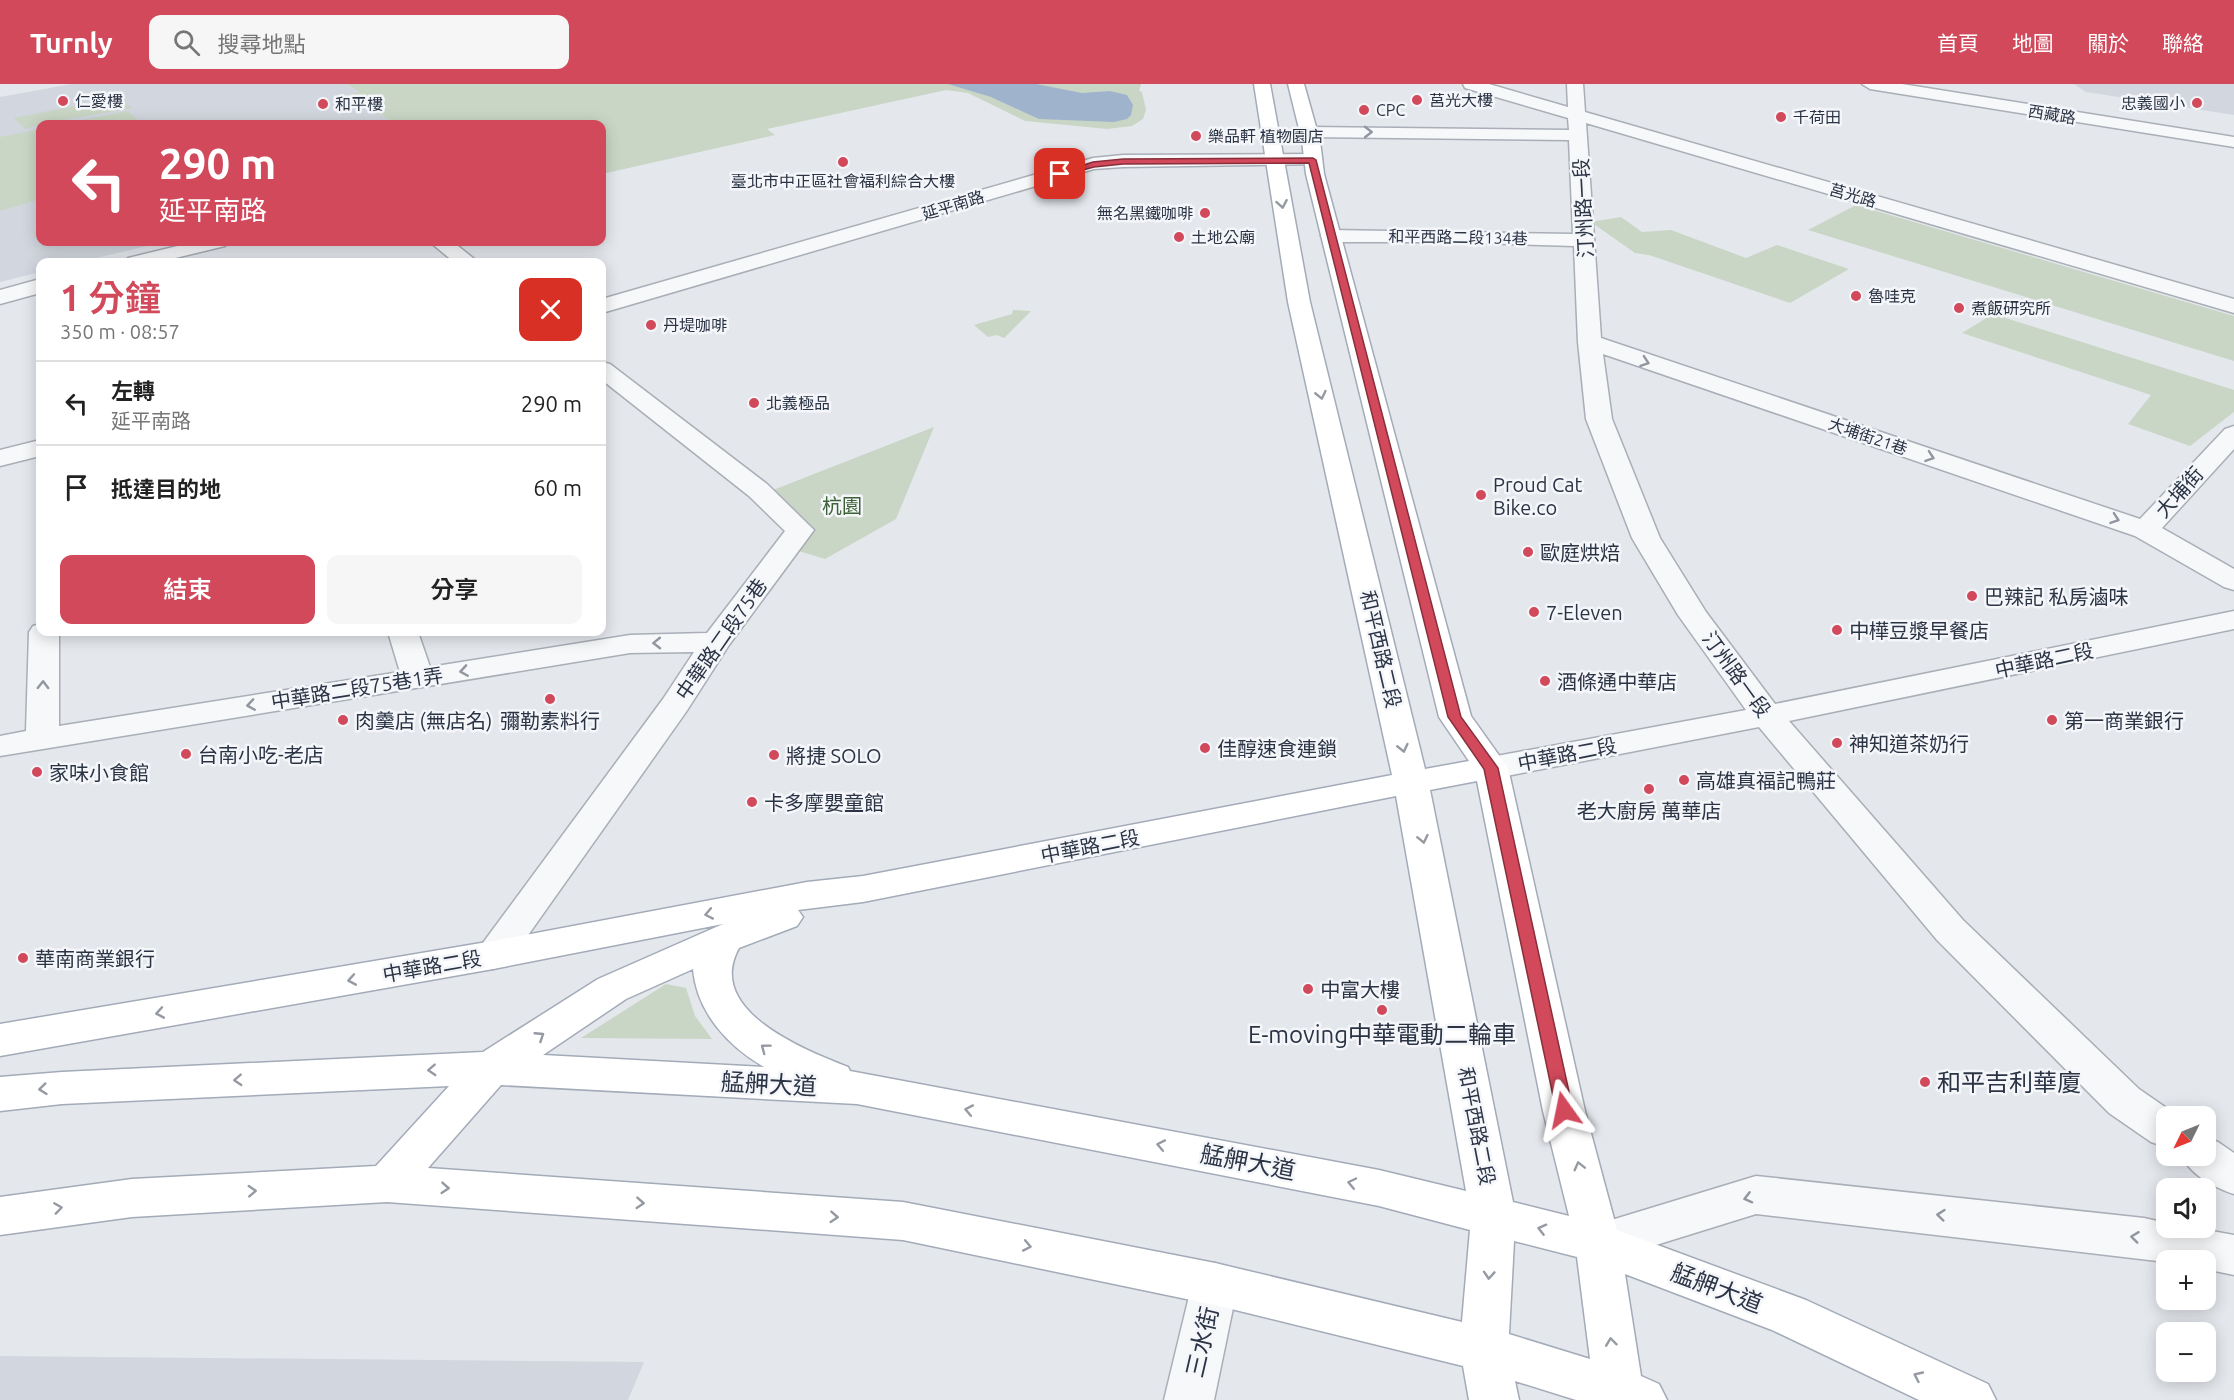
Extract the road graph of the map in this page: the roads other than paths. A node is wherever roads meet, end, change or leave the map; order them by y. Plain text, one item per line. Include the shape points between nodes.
1 (1262, 84) edge
2 (1296, 84) edge
3 (1472, 84) edge
4 (1522, 84) edge
5 (1870, 84) edge
6 (1943, 84) edge
7 (2042, 102) junction
8 (1576, 108) edge
9 (2234, 130) edge
10 (1309, 132) junction
11 (2234, 142) edge
12 (1276, 160) junction
13 (1313, 160) junction
14 (1331, 236) junction
15 (1584, 240) junction
16 (201, 246) edge
17 (445, 246) edge
18 (152, 258) edge
19 (462, 258) edge
20 (36, 287) edge
21 (2234, 292) edge
22 (0, 297) edge
23 (606, 305) edge
24 (2234, 306) edge
25 (1590, 342) junction
26 (606, 372) edge
27 (2234, 434) edge
28 (36, 449) edge
29 (0, 458) edge
30 (2145, 530) junction
31 (2234, 581) edge
32 (2232, 622) edge
33 (44, 636) edge
34 (404, 636) edge
35 (716, 642) junction
36 (418, 678) junction
37 (1767, 716) junction
38 (42, 739) junction
39 (0, 746) edge
40 (1491, 768) junction
41 (1411, 782) junction
42 (863, 890) junction
43 (726, 938) junction
44 (493, 955) junction
45 (0, 1040) edge
46 (491, 1068) junction
47 (857, 1088) junction
48 (0, 1094) edge
49 (2156, 1123) edge
50 (2216, 1164) edge
51 (2234, 1176) edge
52 (387, 1184) junction
53 (0, 1216) edge
54 (1493, 1216) junction
55 (1599, 1243) junction
56 (2234, 1255) edge
57 (1215, 1284) junction
58 (1484, 1349) junction
59 (1626, 1397) edge
60 (1189, 1400) edge
61 (1494, 1400) edge
62 (1971, 1400) edge

1 - 12 main road, 和平西路二段
2 - 10 main road
3 - 8 street, 莒光路
4 - 8 street, 莒光路
5 - 7 street, 西藏路
6 - 7 street, 西藏路
7 - 9 street, 西藏路
7 - 11 street, 西藏路
10 -> 8 street
8 - 15 street, 汀州路一段
8 - 21 street, 莒光路
8 - 24 street, 莒光路
10 - 13 main road
12 - 13 street, 延平南路
12 - 23 street, 延平南路 via 1093,164
12 -> 41 main road, 和平西路二段 via 1299,302
13 - 14 main road
14 - 15 street, 和平西路二段134巷
14 - 40 main road via 1455,717
15 - 25 street, 汀州路一段
16 - 18 street
17 - 19 street
20 - 22 street
25 -> 30 street, 大埔街21巷
25 - 37 street, 汀州路一段 via 1599,419 1646,538 1693,615
26 - 35 street, 中華路二段75巷 via 758,490 800,530
27 - 30 street, 大埔街
28 - 29 street
30 - 31 street, 大埔街
32 - 37 street, 中華路二段
38 -> 33 street
34 - 36 street
35 -> 36 street, 中華路二段75巷1弄 via 630,644
35 - 44 street, 中華路二段75巷 via 650,740
36 -> 38 street, 中華路二段75巷1弄
37 - 40 street, 中華路二段
37 - 49 street, 汀州路一段 via 1950,930 2124,1101
38 - 39 street, 中華路二段75巷1弄
40 - 41 main road, 中華路二段
55 -> 40 main road via 1564,1110
41 - 42 main road, 中華路二段
41 -> 54 main road, 和平西路二段
42 - 43 main road, 中華路二段
42 -> 44 main road, 中華路二段 via 807,895
46 -> 43 main road, 中華路二段 via 612,989
47 -> 43 main road via 775,1055 739,1028 722,1007 714,981 713,964
44 -> 45 main road, 中華路二段
46 - 47 main road, 艋舺大道
46 -> 48 main road
46 - 52 main road, 中華路二段
54 -> 47 main road, 艋舺大道 via 1379,1188
50 - 51 street
53 -> 52 main road via 132,1198
52 -> 57 main road via 903,1221
55 -> 54 main road, 艋舺大道
54 -> 58 main road, 和平西路二段
56 -> 55 street via 2144,1238 1756,1195
59 -> 55 main road
62 -> 55 main road, 艋舺大道 via 1789,1315
57 - 58 main road
57 - 60 street, 三水街
58 - 59 main road
58 - 61 main road, 和平西路二段

